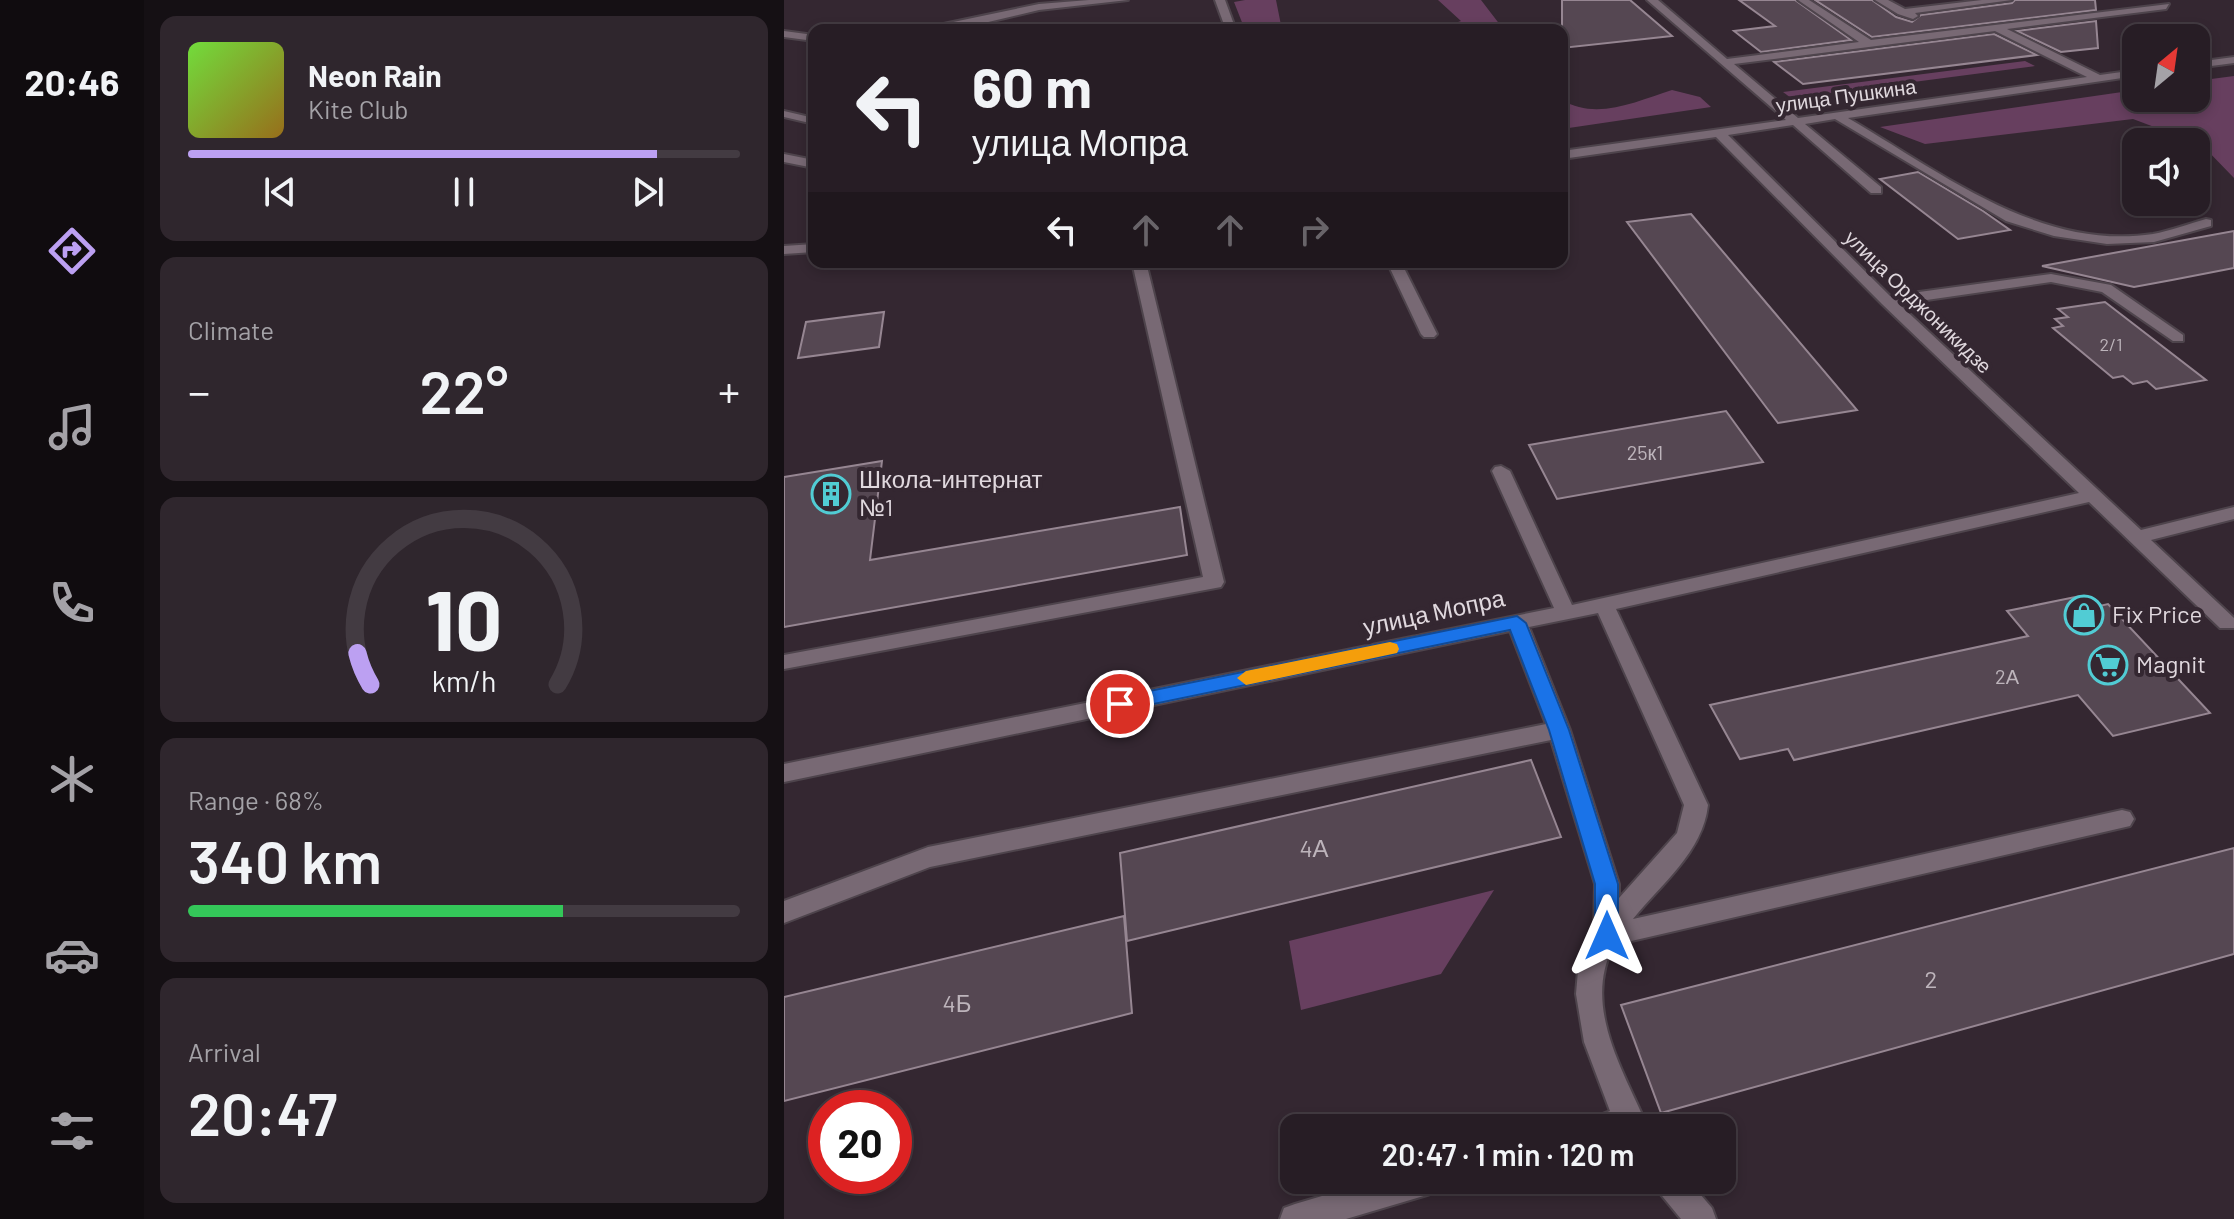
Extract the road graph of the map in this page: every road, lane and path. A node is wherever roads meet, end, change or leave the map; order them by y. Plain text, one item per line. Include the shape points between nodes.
1 (1123, 0) edge
2 (1220, 0) edge
3 (1652, 0) edge
4 (1803, 0) edge
5 (1880, 0) edge
6 (2007, 0) edge
7 (2166, 6) dead end
8 (1901, 12) junction
9 (1927, 20) dead end
10 (967, 24) edge
11 (1229, 24) edge
12 (1941, 24) dead end
13 (1997, 28) junction
14 (1967, 32) junction
15 (784, 34) edge
16 (808, 37) edge
17 (1869, 44) junction
18 (2234, 60) edge
19 (1725, 62) junction
20 (2210, 63) edge
21 (2122, 75) edge
22 (2100, 79) junction
23 (784, 114) edge
24 (1839, 117) junction
25 (808, 120) edge
26 (1795, 123) junction
27 (1720, 134) junction
28 (1568, 154) edge
29 (784, 158) edge
30 (808, 163) edge
31 (1876, 190) dead end
32 (2206, 223) dead end
33 (808, 248) edge
34 (784, 250) edge
35 (1140, 268) edge
36 (1397, 268) edge
37 (1887, 301) junction
38 (1429, 334) dead end
39 (2178, 338) dead end
40 (1501, 471) dead end
41 (2092, 496) junction
42 (2234, 513) edge
43 (2138, 537) junction
44 (1604, 605) junction
45 (1566, 613) junction
46 (1517, 623) junction
47 (2227, 623) dead end
48 (784, 662) edge
49 (1559, 730) junction
50 (784, 773) edge
51 (2122, 819) dead end
52 (784, 912) edge
53 (1607, 936) junction
54 (1619, 1114) edge
55 (1380, 1194) edge
56 (1680, 1194) edge
57 (1295, 1219) edge
58 (1701, 1219) edge

1 - 10 street via 1039,7
2 - 11 street
3 - 19 street
4 - 17 street
5 - 8 street
6 - 8 street
7 - 13 street
8 - 9 street
12 - 14 street
13 - 14 street
13 - 22 street
14 - 17 street
15 - 16 street
17 - 19 street
18 - 20 street
19 - 26 street
21 - 22 street, улица Пушкина
22 - 24 street, улица Пушкина
23 - 25 street
24 - 26 street, улица Пушкина
24 - 32 street via 2011,218 2059,233 2107,240 2154,238
26 - 27 street, улица Пушкина
26 - 31 street
27 - 28 street, улица Пушкина
27 - 37 street, улица Орджоникидзе
29 - 30 street
33 - 34 street
35 - 48 street via 1214,582
36 - 38 street
37 - 39 street via 2051,278 2106,288
37 - 41 street, улица Орджоникидзе
40 - 45 street
41 - 43 street, улица Орджоникидзе
41 - 44 street, улица Мопра
42 - 43 street
43 - 47 street, улица Орджоникидзе
44 - 45 street, улица Мопра
44 - 53 street via 1696,805 1696,820 1684,842
45 - 46 street, улица Мопра
46 - 49 street
46 - 50 street, улица Мопра
49 - 52 street via 928,857
49 - 53 street via 1607,884
51 - 53 street
53 - 54 street via 1592,967 1592,1013
55 - 57 street
56 - 58 street

